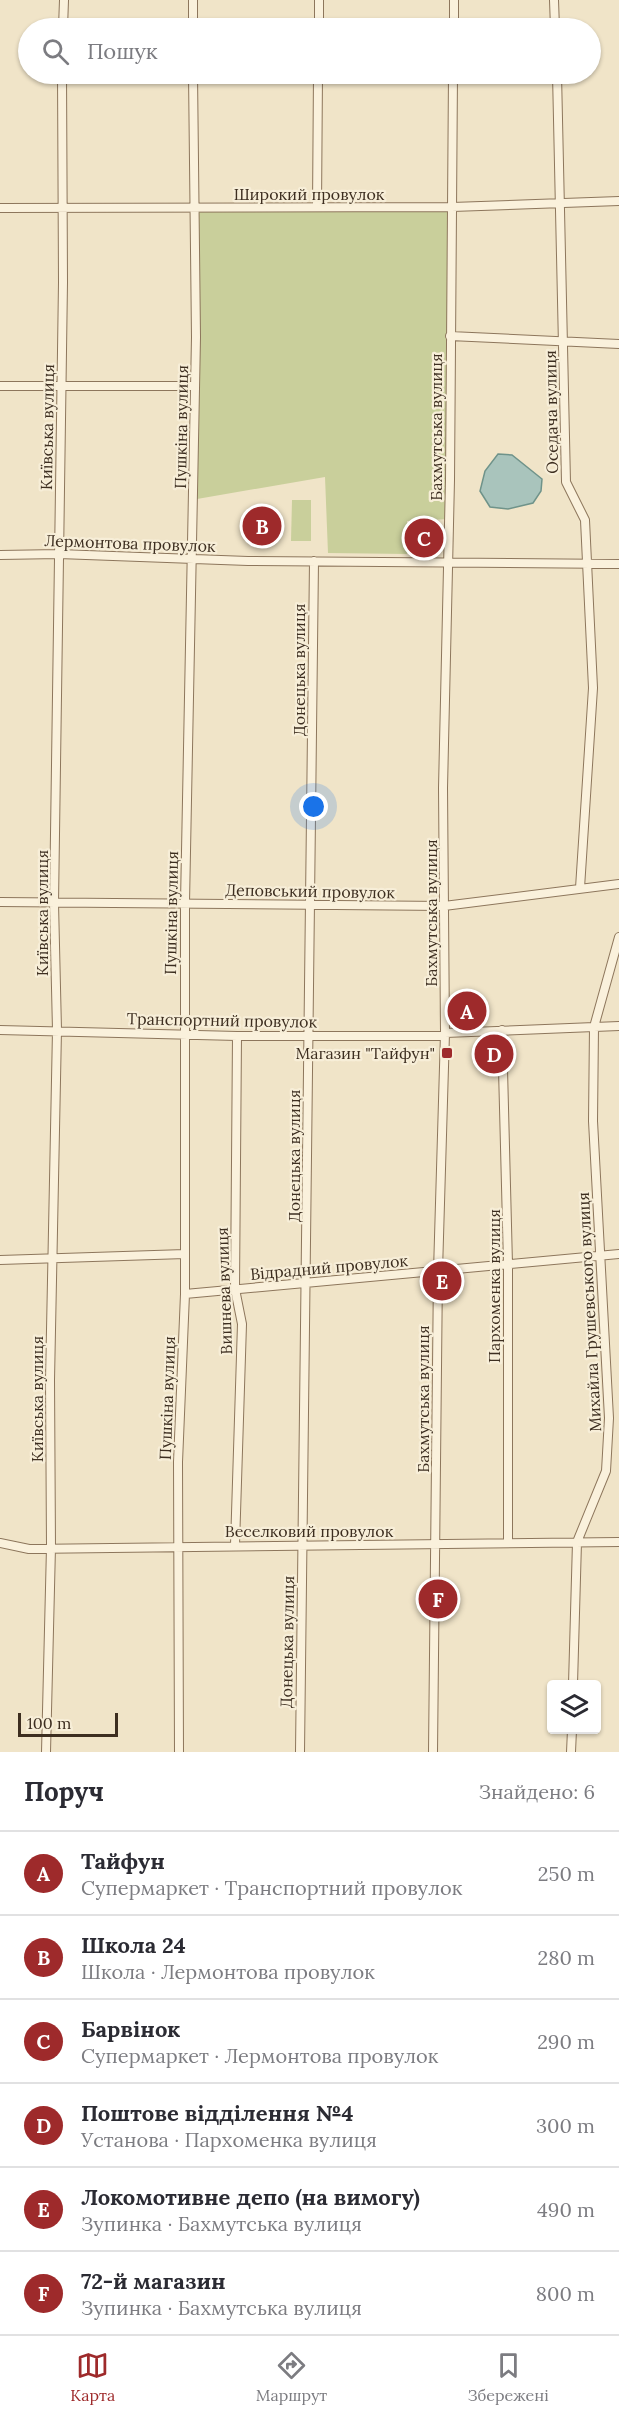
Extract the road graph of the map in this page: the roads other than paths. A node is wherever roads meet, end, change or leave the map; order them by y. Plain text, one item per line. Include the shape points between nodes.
1 (64, 0) edge
2 (193, 0) edge
3 (319, 0) edge
4 (454, 0) edge
5 (554, 0) edge
6 (63, 18) edge
7 (193, 18) edge
8 (319, 18) edge
9 (454, 18) edge
10 (555, 18) edge
11 (62, 84) edge
12 (193, 84) edge
13 (318, 84) edge
14 (453, 84) edge
15 (557, 84) edge
16 (619, 201) edge
17 (561, 203) junction
18 (317, 207) junction
19 (452, 207) junction
20 (0, 208) edge
21 (61, 208) junction
22 (193, 209) junction
23 (450, 336) junction
24 (563, 340) junction
25 (619, 344) edge
26 (0, 386) edge
27 (195, 386) junction
28 (60, 387) junction
29 (59, 554) junction
30 (0, 555) edge
31 (192, 558) junction
32 (314, 561) junction
33 (448, 561) junction
34 (619, 564) edge
35 (586, 565) junction
36 (619, 884) edge
37 (580, 888) junction
38 (0, 902) edge
39 (54, 903) junction
40 (185, 903) junction
41 (311, 904) junction
42 (444, 906) junction
43 (619, 937) edge
44 (619, 1026) edge
45 (594, 1027) junction
46 (0, 1030) edge
47 (57, 1030) junction
48 (502, 1030) junction
49 (445, 1034) junction
50 (184, 1035) junction
51 (309, 1035) junction
52 (237, 1036) junction
53 (185, 1254) junction
54 (619, 1254) edge
55 (599, 1256) junction
56 (52, 1258) junction
57 (0, 1260) edge
58 (508, 1264) junction
59 (438, 1271) junction
60 (307, 1284) junction
61 (235, 1289) junction
62 (185, 1294) junction
63 (577, 1542) junction
64 (619, 1542) edge
65 (0, 1543) edge
66 (508, 1543) junction
67 (179, 1545) junction
68 (235, 1545) junction
69 (302, 1545) junction
70 (435, 1545) junction
71 (51, 1547) junction
72 (573, 1680) edge
73 (572, 1734) edge
74 (46, 1752) edge
75 (179, 1752) edge
76 (300, 1752) edge
77 (433, 1752) edge
78 (571, 1752) edge

1 - 6 street
2 - 7 street
3 - 8 street
4 - 9 street
5 - 10 street
11 - 21 street, Київська вулиця
12 - 22 street, Пушкіна вулиця
13 - 18 street
14 - 19 street, Бахмутська вулиця
15 - 17 street, Оседача вулиця
16 - 17 street, Широкий провулок
17 - 19 street, Широкий провулок
17 - 24 street, Оседача вулиця
18 - 19 street, Широкий провулок
18 - 22 street, Широкий провулок
19 - 23 street, Бахмутська вулиця
20 - 21 street, Широкий провулок
21 - 22 street, Широкий провулок
21 - 28 street, Київська вулиця
22 - 27 street, Пушкіна вулиця
23 - 24 street
23 - 33 street, Бахмутська вулиця
24 - 25 street
24 - 35 street, Оседача вулиця via 566,482 585,520
26 - 28 street
27 - 28 street
27 - 31 street, Пушкіна вулиця
28 - 29 street, Київська вулиця
29 - 30 street, Лермонтова провулок
29 - 31 street, Лермонтова провулок
29 - 39 street, Київська вулиця
31 - 32 street, Лермонтова провулок
31 - 40 street, Пушкіна вулиця
32 - 33 street, Лермонтова провулок
32 - 41 street, Донецька вулиця
33 - 35 street, Лермонтова провулок
33 - 42 street, Бахмутська вулиця
34 - 35 street, Лермонтова провулок
35 - 37 street, Оседача вулиця via 593,688
36 - 37 street, Деповський провулок
37 - 42 street, Деповський провулок
38 - 39 street, Деповський провулок
39 - 40 street, Деповський провулок
39 - 47 street, Київська вулиця
40 - 41 street, Деповський провулок
40 - 50 street, Пушкіна вулиця
41 - 42 street, Деповський провулок
41 - 51 street, Донецька вулиця
42 - 49 street, Бахмутська вулиця
43 - 45 street, Михайла Грушевського вулиця
44 - 45 street, Транспортний провулок
45 - 48 street, Транспортний провулок
45 - 55 street, Михайла Грушевського вулиця via 593,1121
46 - 47 street, Транспортний провулок
47 - 50 street, Транспортний провулок
47 - 56 street, Київська вулиця
48 - 49 street, Транспортний провулок
48 - 58 street, Пархоменка вулиця
49 - 51 street, Транспортний провулок
49 - 59 street, Бахмутська вулиця
50 - 52 street, Транспортний провулок
50 - 53 street, Пушкіна вулиця
51 - 52 street, Транспортний провулок
51 - 60 street, Донецька вулиця
52 - 61 street, Вишнева вулиця
53 - 56 street
53 - 62 street, Пушкіна вулиця
54 - 55 street, Відрадний провулок
55 - 58 street, Відрадний провулок
55 - 63 street, Михайла Грушевського вулиця via 609,1418 606,1471
56 - 57 street
56 - 71 street, Київська вулиця
58 - 59 street, Відрадний провулок
58 - 66 street, Пархоменка вулиця
59 - 60 street, Відрадний провулок
59 - 70 street, Бахмутська вулиця
60 - 61 street, Відрадний провулок
60 - 69 street, Донецька вулиця
61 - 62 street, Відрадний провулок
61 - 68 street, Вишнева вулиця via 242,1324
62 - 67 street, Пушкіна вулиця
63 - 64 street, Веселковий провулок
63 - 66 street, Веселковий провулок
63 - 72 street, Михайла Грушевського вулиця
65 - 71 street, Веселковий провулок
66 - 70 street, Веселковий провулок
67 - 68 street, Веселковий провулок
67 - 71 street, Веселковий провулок
67 - 75 street, Пушкіна вулиця
68 - 69 street, Веселковий провулок
69 - 70 street, Веселковий провулок
69 - 76 street, Донецька вулиця
70 - 77 street, Бахмутська вулиця
71 - 74 street, Київська вулиця
73 - 78 street

